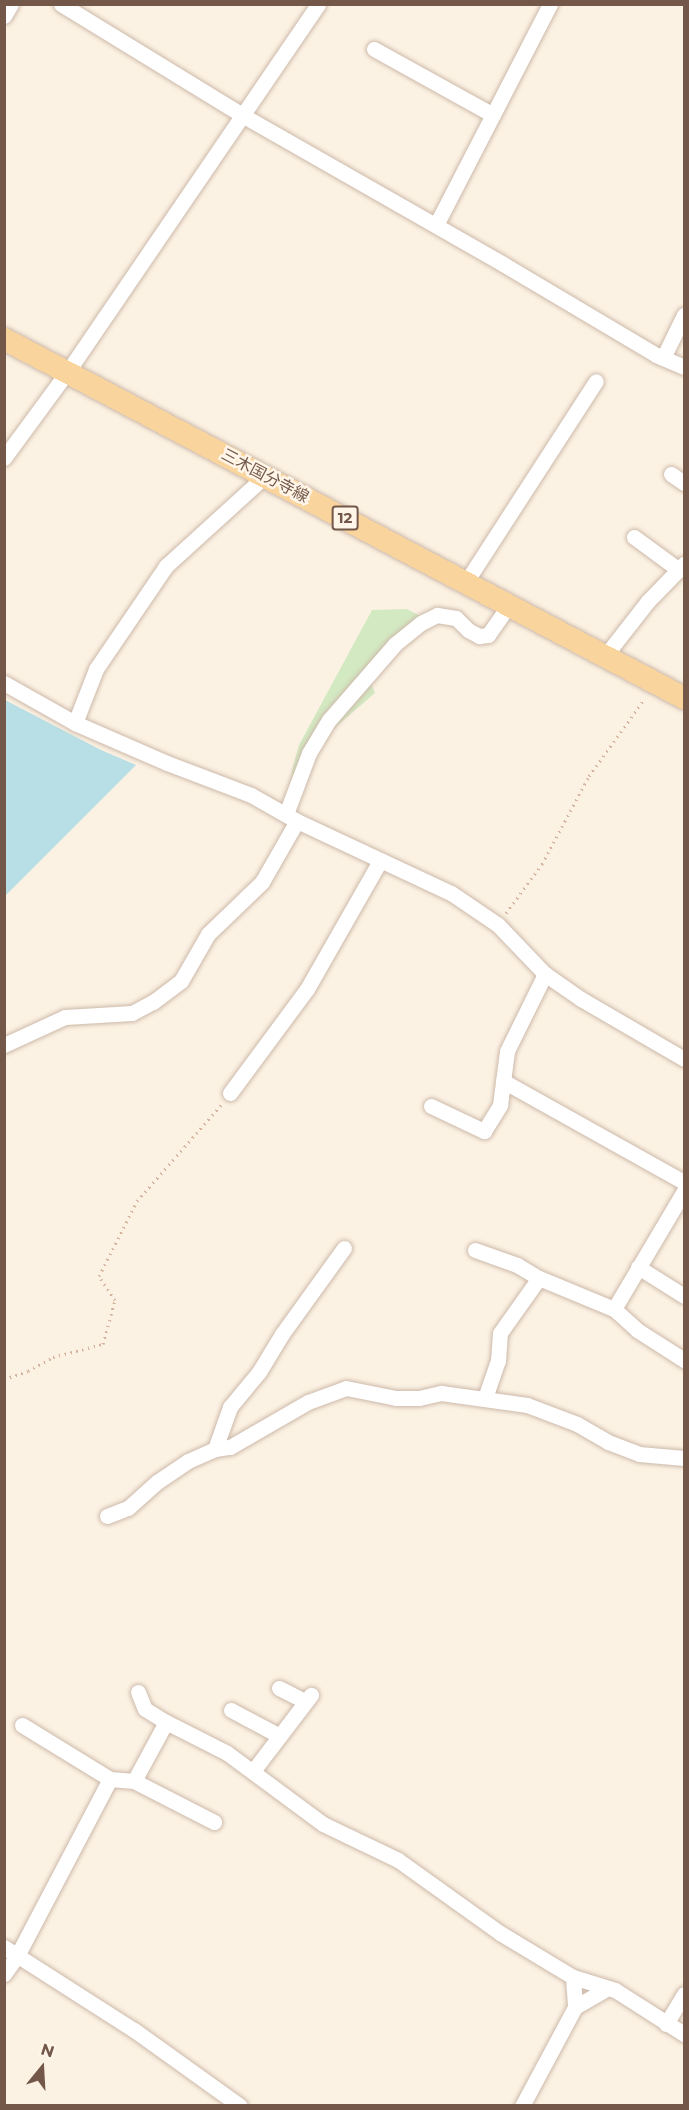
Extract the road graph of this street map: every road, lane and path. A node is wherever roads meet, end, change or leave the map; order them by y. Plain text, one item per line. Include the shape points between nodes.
1 (11, 4) edge
2 (61, 4) edge
3 (318, 4) edge
4 (550, 4) edge
5 (4, 16) edge
6 (374, 49) dead end
7 (242, 115) junction
8 (493, 115) junction
9 (436, 225) junction
10 (684, 315) edge
11 (4, 339) edge
12 (663, 358) junction
13 (684, 367) edge
14 (68, 371) junction
15 (596, 381) dead end
16 (4, 458) edge
17 (672, 474) dead end
18 (265, 476) junction
19 (684, 483) edge
20 (634, 537) dead end
21 (682, 567) edge
22 (466, 582) junction
23 (509, 605) junction
24 (605, 656) junction
25 (654, 682) junction
26 (4, 683) edge
27 (684, 698) edge
28 (75, 723) junction
29 (292, 818) junction
30 (380, 861) junction
31 (498, 925) junction
32 (545, 974) junction
33 (4, 1045) edge
34 (684, 1059) edge
35 (503, 1081) junction
36 (230, 1093) joint
37 (431, 1106) dead end
38 (684, 1182) edge
39 (684, 1191) edge
40 (344, 1248) dead end
41 (475, 1250) dead end
42 (638, 1267) junction
43 (539, 1278) junction
44 (684, 1296) edge
45 (614, 1309) junction
46 (684, 1360) edge
47 (4, 1379) edge
48 (485, 1398) junction
49 (215, 1449) junction
50 (684, 1458) edge
51 (107, 1516) dead end
52 (279, 1688) dead end
53 (138, 1692) dead end
54 (231, 1710) dead end
55 (166, 1722) junction
56 (22, 1725) dead end
57 (280, 1736) junction
58 (253, 1772) junction
59 (110, 1779) junction
60 (134, 1781) junction
61 (214, 1822) dead end
62 (11, 1952) edge
63 (4, 1974) edge
64 (573, 1977) junction
65 (608, 1988) junction
66 (684, 1994) edge
67 (575, 2007) junction
68 (666, 2024) junction
69 (684, 2034) edge
70 (233, 2103) edge
71 (522, 2106) edge

1 - 5 street
2 - 7 street
3 - 7 street
4 - 8 street
6 - 8 street
7 - 9 street
7 - 14 street
8 - 9 street
9 - 12 street
10 - 12 street
11 - 14 main road, 三木国分寺線 / 12
12 - 13 street
14 - 16 street
14 - 18 main road, 三木国分寺線 / 12
15 - 22 street
17 - 19 street
18 - 22 main road, 三木国分寺線 / 12
18 - 28 street via 166,566 96,669
20 - 21 street
21 - 24 street via 648,601
22 - 23 main road, 三木国分寺線 / 12
23 - 24 main road, 三木国分寺線 / 12
23 - 29 street via 488,635 479,636 456,618 437,615 395,644 329,720 309,753
24 - 25 main road, 三木国分寺線 / 12
25 - 27 main road, 三木国分寺線 / 12
25 - 31 path via 640,708 590,776 542,864
26 - 28 street
28 - 29 street via 167,764 251,795
29 - 30 street
29 - 33 street via 262,882 208,934 181,981 132,1013 65,1017
30 - 31 street via 451,893
30 - 36 street via 307,989
31 - 32 street
32 - 34 street
32 - 35 street via 507,1051
35 - 37 street via 500,1105 484,1131
35 - 38 street
36 - 47 path via 137,1201 99,1276 115,1300 103,1344 53,1357
39 - 42 street
40 - 49 street via 259,1372 230,1407
41 - 43 street via 517,1265
42 - 44 street
42 - 45 street
43 - 45 street
43 - 48 street via 500,1334 498,1361
45 - 46 street via 637,1330
48 - 49 street via 441,1393 396,1398 346,1388 308,1402 230,1447
48 - 50 street via 527,1404 639,1454
49 - 51 street via 157,1482 128,1508
52 - 57 street via 308,1699
53 - 55 street via 145,1708
54 - 57 street
55 - 58 street via 228,1753
55 - 60 street
56 - 59 street
57 - 58 street
58 - 64 street via 323,1824 398,1860 500,1933
59 - 60 street
59 - 62 street
60 - 61 street
62 - 63 street
62 - 70 street via 134,2030
64 - 65 street
64 - 67 street
65 - 67 street
65 - 68 street
66 - 68 street
67 - 71 street
68 - 69 street

